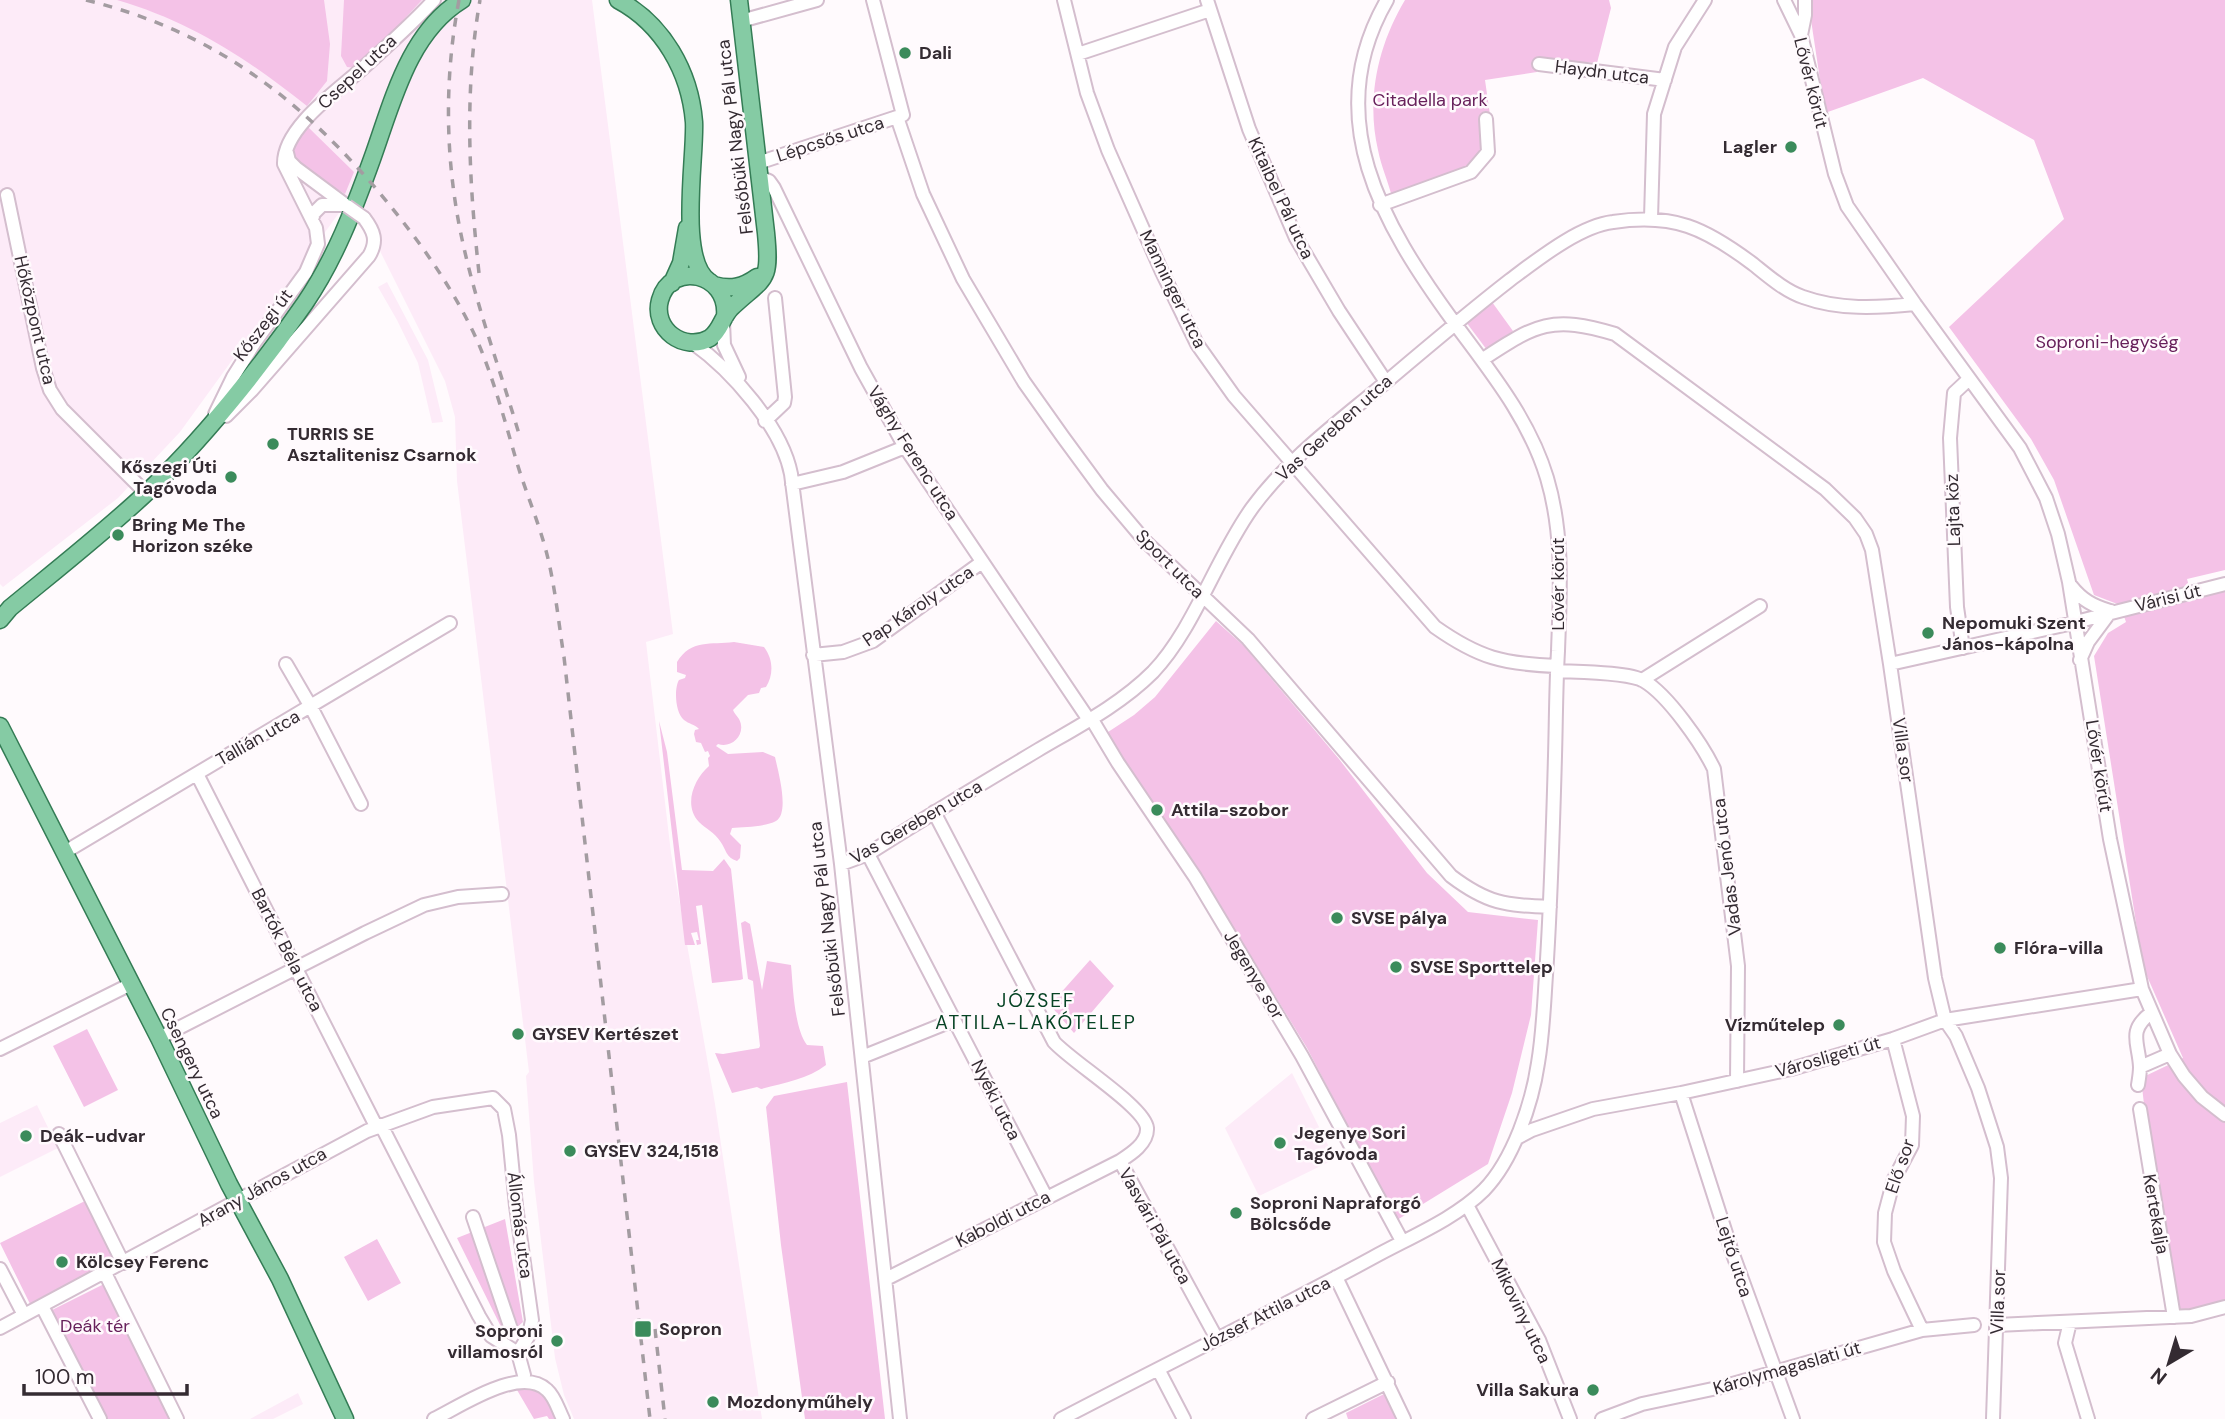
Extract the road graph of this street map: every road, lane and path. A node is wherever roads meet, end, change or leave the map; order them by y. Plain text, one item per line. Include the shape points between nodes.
1 (434, 0) edge
2 (462, 0) edge
3 (618, 0) edge
4 (739, 0) edge
5 (817, 0) edge
6 (873, 0) edge
7 (1064, 0) edge
8 (1387, 0) edge
9 (1705, 0) edge
10 (1784, 0) edge
11 (1805, 0) edge
12 (1208, 5) edge
13 (741, 21) junction
14 (1801, 35) junction
15 (1078, 54) junction
16 (1539, 64) dead end
17 (1665, 80) junction
18 (900, 116) junction
19 (1486, 119) dead end
20 (286, 150) junction
21 (758, 170) junction
22 (7, 195) dead end
23 (1380, 205) junction
24 (347, 206) junction
25 (690, 211) junction
26 (1651, 218) junction
27 (312, 219) junction
28 (767, 269) junction
29 (672, 282) junction
30 (712, 283) junction
31 (775, 298) dead end
32 (1914, 304) junction
33 (724, 319) junction
34 (1455, 323) junction
35 (693, 343) junction
36 (1483, 359) junction
37 (1969, 379) junction
38 (1386, 382) junction
39 (746, 393) junction
40 (765, 421) junction
41 (205, 429) junction
42 (905, 447) junction
43 (1291, 462) junction
44 (792, 484) junction
45 (146, 494) junction
46 (982, 562) junction
47 (2069, 582) junction
48 (2225, 584) edge
49 (1202, 596) junction
50 (1760, 606) dead end
51 (2110, 611) junction
52 (2, 616) edge
53 (2076, 621) junction
54 (450, 623) dead end
55 (1963, 648) junction
56 (813, 655) junction
57 (2080, 661) junction
58 (286, 664) dead end
59 (1891, 664) junction
60 (1557, 668) junction
61 (1642, 680) junction
62 (311, 707) junction
63 (1090, 719) junction
64 (0, 726) edge
65 (197, 774) junction
66 (361, 804) dead end
67 (934, 812) junction
68 (65, 852) junction
69 (868, 854) junction
70 (841, 864) junction
71 (502, 894) dead end
72 (1550, 907) junction
73 (296, 967) junction
74 (131, 984) junction
75 (2142, 989) junction
76 (2151, 1013) junction
77 (954, 1020) junction
78 (1945, 1020) junction
79 (159, 1038) junction
80 (1894, 1039) junction
81 (0, 1049) edge
82 (2170, 1054) junction
83 (862, 1057) junction
84 (2140, 1067) junction
85 (1737, 1081) junction
86 (2138, 1084) dead end
87 (1681, 1093) junction
88 (493, 1098) joint
89 (2140, 1110) dead end
90 (2225, 1115) edge
91 (379, 1126) junction
92 (59, 1134) dead end
93 (1517, 1138) junction
94 (1120, 1161) junction
95 (1046, 1197) junction
96 (238, 1200) junction
97 (1468, 1205) junction
98 (473, 1217) dead end
99 (1402, 1241) junction
100 (123, 1263) junction
101 (0, 1269) edge
102 (105, 1273) junction
103 (1336, 1277) junction
104 (886, 1279) junction
105 (42, 1306) junction
106 (2225, 1307) edge
107 (24, 1315) junction
108 (2174, 1317) junction
109 (2070, 1322) junction
110 (1974, 1325) dead end
111 (1997, 1325) junction
112 (510, 1326) dead end
113 (0, 1328) edge
114 (1922, 1330) junction
115 (1217, 1339) junction
116 (517, 1353) junction
117 (1157, 1369) junction
118 (1774, 1371) junction
119 (525, 1380) junction
120 (1388, 1382) junction
121 (1336, 1414) edge
122 (100, 1419) edge
123 (177, 1419) edge
124 (345, 1419) edge
125 (434, 1419) edge
126 (562, 1419) edge
127 (900, 1419) edge
128 (1061, 1419) edge
129 (1184, 1419) edge
130 (1313, 1419) edge
131 (1404, 1419) edge
132 (1570, 1419) edge
133 (1602, 1419) edge
134 (1793, 1419) edge
135 (1993, 1419) edge
136 (2088, 1419) edge

1 - 20 street, Csepel utca via 323,102
2 - 41 main road, Kőszegi út via 424,36 405,70 327,267 270,351
3 - 25 main road via 659,34 683,74 694,122
4 - 13 main road, Felsőbüki Nagy Pál utca
5 - 13 street
6 - 18 street, Sport utca
7 - 15 street, Manninger utca
8 - 23 street, Lővér körút via 1366,49 1357,102 1364,156
9 - 17 street via 1675,47
10 - 14 street, Lővér körút
11 - 14 street
12 - 15 street
12 - 38 street, Kitaibel Pál utca via 1249,129 1296,238
13 - 21 main road, Felsőbüki Nagy Pál utca
14 - 32 street, Lővér körút via 1847,206
15 - 43 street, Manninger utca via 1108,150 1197,344 1234,397
16 - 17 street, Haydn utca
17 - 26 street via 1654,114
18 - 21 street, Lépcsős utca
18 - 49 street, Sport utca via 923,194 938,227 1024,382 1102,490 1145,541
19 - 23 street via 1488,152 1471,172
20 - 24 street via 296,168
20 - 27 street via 284,164
21 - 28 main road, Felsőbüki Nagy Pál utca
21 - 42 street, Vághy Ferenc utca via 774,188 860,368
22 - 45 street, Hőközpont utca via 50,390 62,409
23 - 34 street, Lővér körút via 1410,261
24 - 27 street via 322,205
24 - 41 street, bridge via 371,228 375,240 369,256 241,402
25 - 29 main road via 681,262
25 - 30 main road via 697,262 704,278
26 - 32 street, Vas Gereben utca via 1690,225 1725,243 1801,296 1844,307
26 - 34 street, Vas Gereben utca via 1608,222 1570,238
27 - 41 street via 318,237 312,262 252,348
28 - 30 main road via 743,286 725,288
28 - 33 main road via 763,281
29 - 30 main road via 694,276
29 - 35 main road via 660,300 659,318 671,335
30 - 33 main road via 723,298
31 - 40 street via 785,397
32 - 37 street, Lővér körút
33 - 35 main road via 711,337
33 - 39 street via 724,345
34 - 36 street, Lővér körút
34 - 38 street, Vas Gereben utca
35 - 39 street via 719,362
36 - 59 street, Villa sor via 1519,335 1548,324 1584,325 1615,334 1807,474 1842,504 1866,534
36 - 60 street, Lővér körút via 1536,447 1553,500 1561,548
37 - 47 street, Lővér körút via 2020,448 2046,498
37 - 55 street, Lajta köz via 1954,393 1950,438
38 - 43 street, Vas Gereben utca
39 - 40 street, Felsőbüki Nagy Pál utca
40 - 44 street, Felsőbüki Nagy Pál utca via 782,445
41 - 45 main road, Kőszegi út
42 - 44 street via 843,472
42 - 46 street, Vághy Ferenc utca
43 - 49 street, Vas Gereben utca via 1228,543
43 - 60 street, Manninger utca via 1435,627 1464,648 1493,659
44 - 56 street, Felsőbüki Nagy Pál utca
45 - 52 main road, Kőszegi út
46 - 56 street, Pap Károly utca via 873,641 843,652
46 - 63 street, Vághy Ferenc utca
47 - 51 street, Várisi út via 2092,606
47 - 53 street, Lővér körút
48 - 51 street, Várisi út
49 - 63 street, Vas Gereben utca via 1153,672
49 - 72 street, Sport utca via 1248,639 1451,876 1475,894 1502,904
50 - 61 street
51 - 53 street, Várisi út
51 - 57 street, Várisi út
53 - 55 street, Várisi út
53 - 57 street, Lővér körút
54 - 62 street, Tallián utca
55 - 59 street, Várisi út
56 - 70 street, Felsőbüki Nagy Pál utca
57 - 75 street, Lővér körút via 2110,839
58 - 62 street
59 - 78 street, Villa sor via 1935,978
60 - 61 street
60 - 72 street, Lővér körút
61 - 85 street, Vadas Jenő utca via 1663,696 1714,769 1738,966
62 - 65 street, Tallián utca
62 - 66 street
63 - 67 street, Vas Gereben utca
63 - 99 street, Jegenye sor via 1195,877 1322,1091
64 - 68 main road, Csengery utca
65 - 68 street, Tallián utca
65 - 73 street, Bartók Béla utca
67 - 69 street, Vas Gereben utca
67 - 94 street, Vasvári Pál utca via 1054,1042 1135,1108 1146,1124 1140,1146
68 - 74 main road, Csengery utca
69 - 70 street, Vas Gereben utca
69 - 77 street, Nyéki utca
70 - 83 street, Felsőbüki Nagy Pál utca
71 - 73 street via 424,905
72 - 93 street, Lővér körút via 1538,1064
73 - 79 street
73 - 91 street, Bartók Béla utca
74 - 79 main road, Csengery utca
74 - 81 street
75 - 76 street, Lővér körút
75 - 78 street, Városligeti út
76 - 82 street, Lővér körút
76 - 84 street via 2137,1030
77 - 83 street
77 - 95 street, Nyéki utca
78 - 80 street, Városligeti út
78 - 111 street, Villa sor via 1978,1088 1997,1147 2001,1178
79 - 96 main road, Csengery utca
80 - 85 street, Városligeti út
80 - 114 street, Elő sor via 1913,1115 1912,1145 1894,1180 1885,1213 1884,1242
82 - 84 street
82 - 90 street, Lővér körút via 2202,1097
83 - 104 street, Felsőbüki Nagy Pál utca
84 - 86 street
85 - 87 street, Városligeti út
87 - 93 street, Városligeti út via 1593,1109
87 - 118 street, Lejtő utca
88 - 91 street, Arany János utca via 433,1107
88 - 116 street, Állomás utca via 504,1109 532,1320
89 - 108 street, Kertekalja
91 - 96 street, Arany János utca
91 - 116 street, Bartók Béla utca via 491,1336
92 - 100 street
93 - 97 street, Lővér körút via 1487,1187
94 - 95 street, Kaboldi utca
94 - 115 street, Vasvári Pál utca
95 - 104 street, Kaboldi utca
96 - 100 street, Arany János utca
96 - 124 main road, Csengery utca
97 - 99 street, József Attila utca
97 - 132 street, Mikoviny utca via 1539,1340
98 - 112 street
99 - 103 street, József Attila utca
100 - 102 street, Arany János utca
101 - 107 street
102 - 105 street, Arany János utca
102 - 123 street
103 - 115 street, József Attila utca
103 - 120 street
104 - 127 street, Felsőbüki Nagy Pál utca
105 - 107 street, Arany János utca
105 - 122 street
106 - 108 street
107 - 113 street, Arany János utca
108 - 109 street
109 - 111 street
109 - 136 street via 2065,1343
110 - 114 street, Károlymagaslati út
111 - 135 street, Villa sor
114 - 118 street, Károlymagaslati út
115 - 117 street, József Attila utca
116 - 119 street
117 - 128 street, József Attila utca
117 - 129 street
118 - 133 street, Károlymagaslati út via 1642,1404
118 - 134 street, Lejtő utca
119 - 125 street via 501,1386
119 - 126 street via 545,1388
120 - 121 street
120 - 131 street
121 - 130 street

